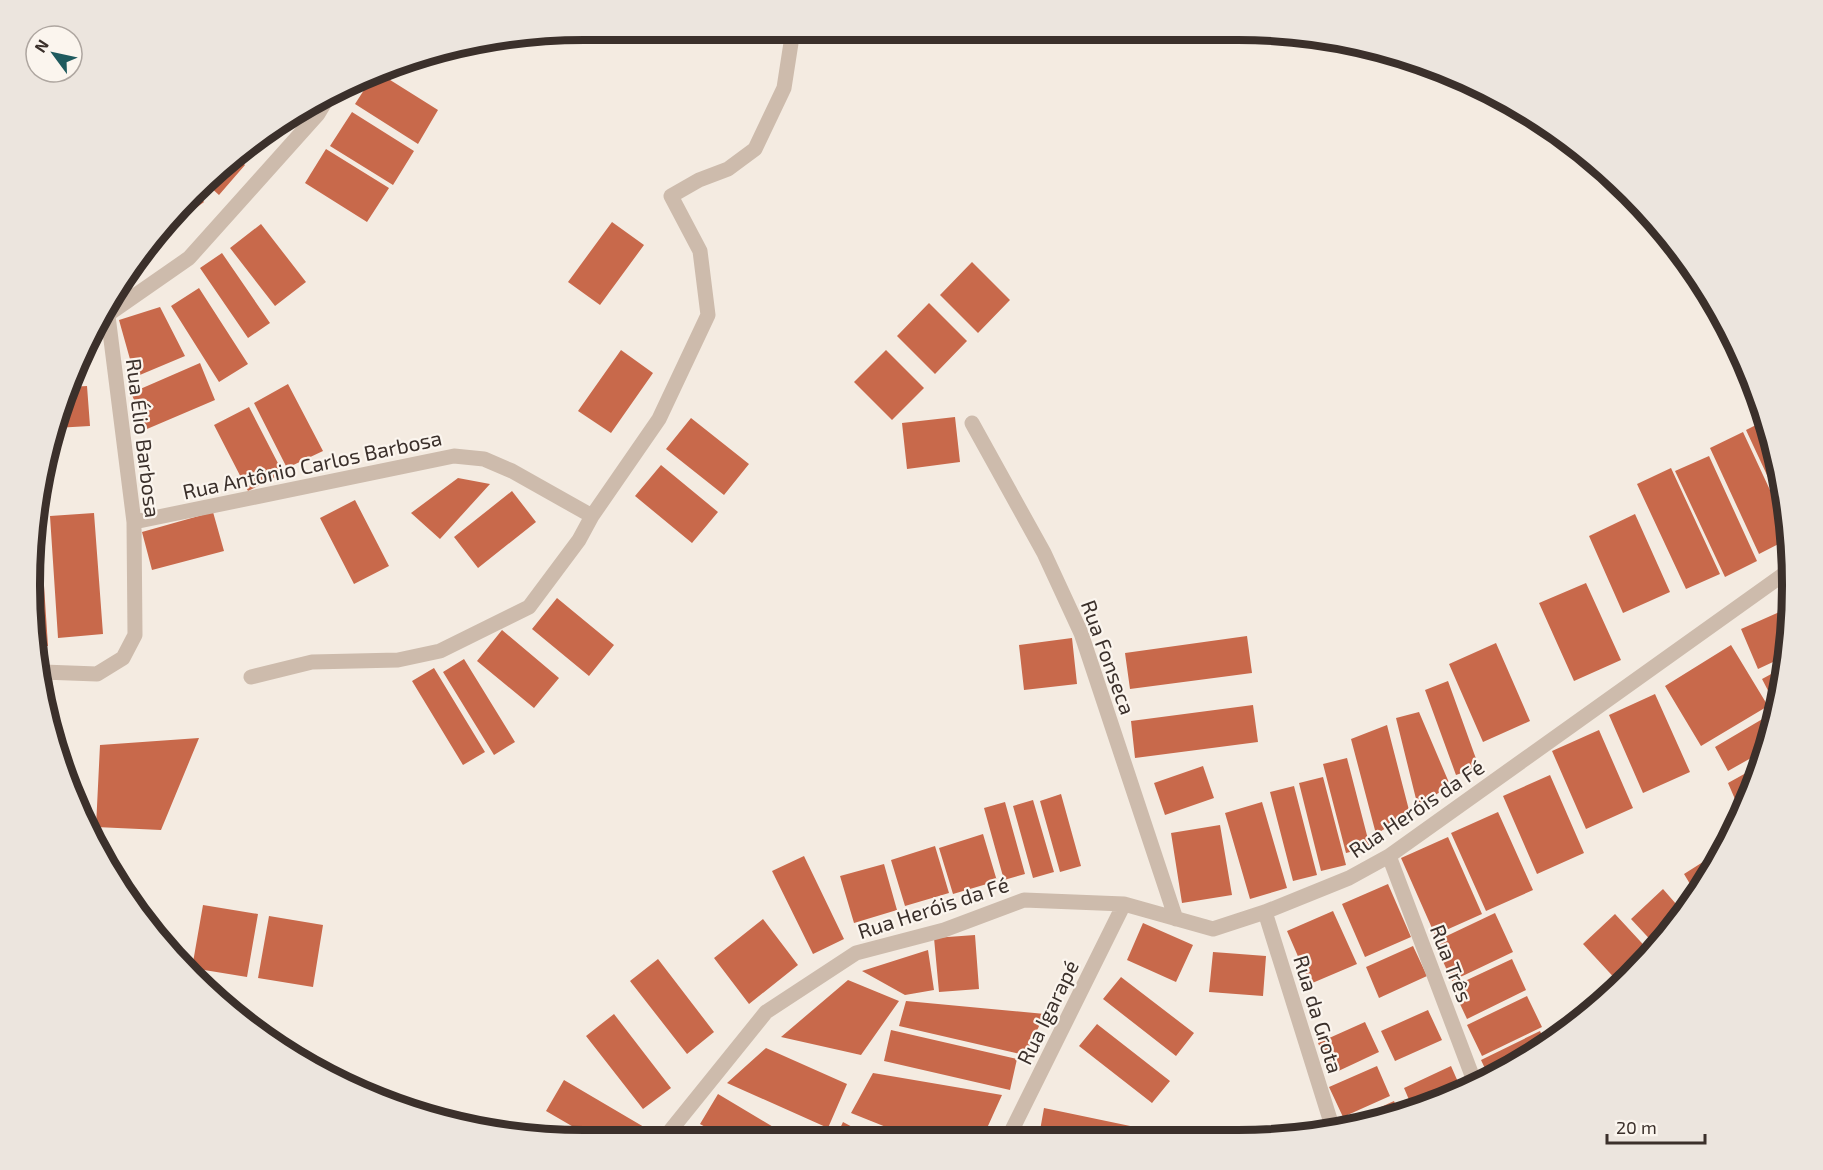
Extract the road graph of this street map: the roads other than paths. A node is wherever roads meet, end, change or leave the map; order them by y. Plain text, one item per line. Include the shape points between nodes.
1 (790, 44) dead end
2 (321, 109) edge
3 (114, 311) edge
4 (110, 320) edge
5 (972, 423) dead end
6 (592, 516) junction
7 (134, 522) junction
8 (1782, 576) edge
9 (48, 672) edge
10 (251, 677) dead end
11 (1389, 856) junction
12 (1124, 904) junction
13 (1265, 912) junction
14 (1176, 919) junction
15 (1472, 1076) edge
16 (1331, 1121) edge
17 (671, 1130) edge
18 (1012, 1130) edge

1 - 6 street via 784,88 755,149 728,169 671,196 700,251 708,315 659,419
2 - 3 street via 189,258
4 - 7 street, Rua Élio Barbosa
5 - 14 street, Rua Fonseca via 1044,553 1081,633
6 - 7 street, Rua Antônio Carlos Barbosa via 484,459 454,456
6 - 10 street via 579,540 528,607 440,651 398,660 312,662
7 - 9 street, Rua Élio Barbosa via 135,635 123,658 97,674
8 - 11 street, Rua Heróis da Fé
11 - 13 street, Rua Heróis da Fé via 1349,878
11 - 15 street, Rua Três
12 - 14 street, Rua Heróis da Fé
12 - 17 street, Rua Heróis da Fé via 1024,900 944,930 856,953 765,1012
12 - 18 street, Rua Igarapé
13 - 14 street, Rua Heróis da Fé via 1213,929
13 - 16 street, Rua da Grota

